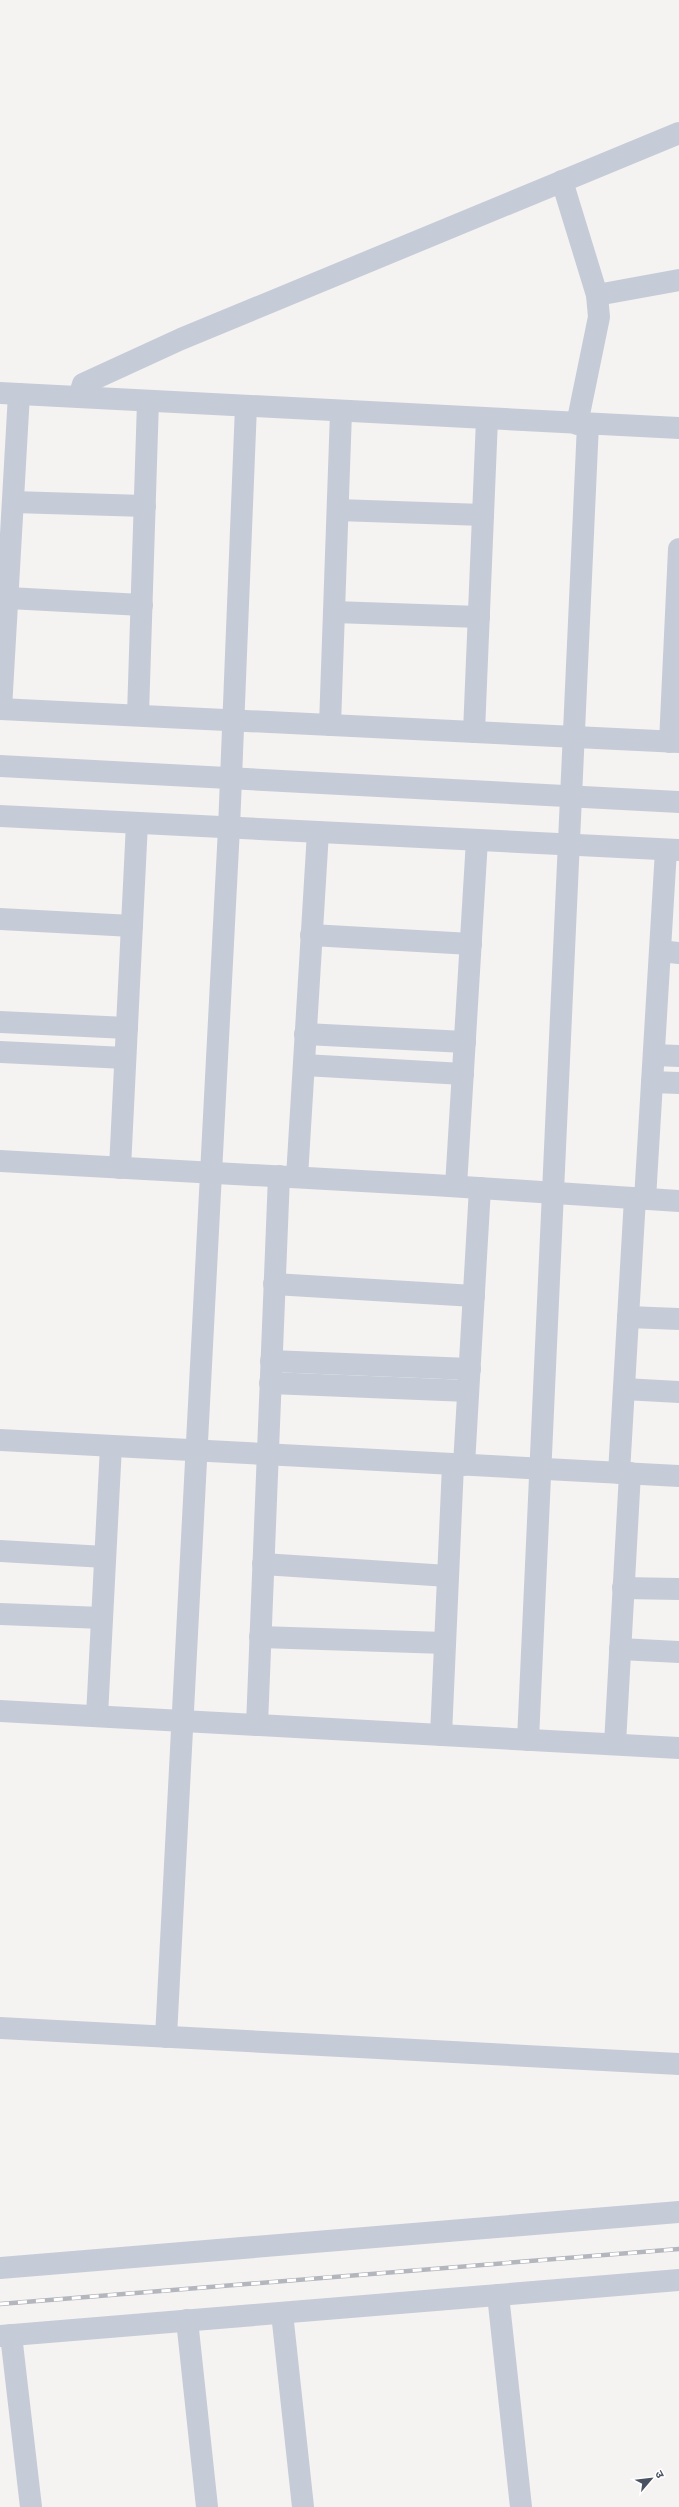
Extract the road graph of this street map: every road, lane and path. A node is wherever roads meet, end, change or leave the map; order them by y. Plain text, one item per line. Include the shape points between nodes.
1 (679, 133) edge
2 (562, 182) junction
3 (679, 280) edge
4 (597, 295) junction
5 (10, 393) edge
6 (80, 397) junction
7 (148, 401) junction
8 (246, 406) junction
9 (342, 412) junction
10 (488, 420) junction
11 (583, 424) junction
12 (679, 428) edge
13 (13, 502) junction
14 (145, 506) junction
15 (338, 510) junction
16 (483, 515) junction
17 (679, 549) edge
18 (8, 598) junction
19 (142, 605) junction
20 (334, 612) junction
21 (479, 617) junction
22 (677, 628) edge
23 (1, 709) edge
24 (138, 715) junction
25 (234, 720) junction
26 (330, 725) junction
27 (474, 732) junction
28 (574, 737) junction
29 (674, 742) edge
30 (0, 766) edge
31 (231, 779) junction
32 (572, 797) junction
33 (679, 802) edge
34 (0, 816) edge
35 (137, 823) junction
36 (229, 828) junction
37 (318, 832) junction
38 (477, 840) junction
39 (570, 845) junction
40 (672, 850) edge
41 (0, 920) edge
42 (132, 926) junction
43 (311, 935) junction
44 (470, 944) junction
45 (669, 952) edge
46 (0, 1022) edge
47 (127, 1028) junction
48 (305, 1034) junction
49 (465, 1042) junction
50 (0, 1052) edge
51 (654, 1055) junction
52 (679, 1056) edge
53 (125, 1058) junction
54 (304, 1065) junction
55 (463, 1074) junction
56 (652, 1082) junction
57 (679, 1083) edge
58 (0, 1161) edge
59 (120, 1168) junction
60 (211, 1172) junction
61 (288, 1177) junction
62 (456, 1186) junction
63 (480, 1188) junction
64 (554, 1192) junction
65 (640, 1198) junction
66 (679, 1201) edge
67 (274, 1284) junction
68 (474, 1296) junction
69 (628, 1317) junction
70 (679, 1319) edge
71 (271, 1361) junction
72 (470, 1369) junction
73 (270, 1383) junction
74 (624, 1389) junction
75 (468, 1391) junction
76 (679, 1392) edge
77 (0, 1440) edge
78 (111, 1446) junction
79 (197, 1451) junction
80 (268, 1455) junction
81 (459, 1465) junction
82 (540, 1469) junction
83 (625, 1473) junction
84 (679, 1476) edge
85 (0, 1551) edge
86 (105, 1556) junction
87 (263, 1564) junction
88 (448, 1576) junction
89 (623, 1588) junction
90 (679, 1589) edge
91 (0, 1614) edge
92 (102, 1618) junction
93 (260, 1636) junction
94 (445, 1643) junction
95 (620, 1650) junction
96 (679, 1652) edge
97 (0, 1711) edge
98 (96, 1716) junction
99 (183, 1721) junction
100 (256, 1725) junction
101 (441, 1735) junction
102 (528, 1740) junction
103 (615, 1744) junction
104 (679, 1748) edge
105 (0, 2028) edge
106 (166, 2037) junction
107 (679, 2064) edge
108 (679, 2212) edge
109 (0, 2268) edge
110 (679, 2280) edge
111 (498, 2295) junction
112 (282, 2312) junction
113 (187, 2320) junction
114 (6, 2335) edge
115 (30, 2507) edge
116 (207, 2507) edge
117 (302, 2507) edge
118 (521, 2507) edge

1 - 2 street
2 - 4 street
2 - 6 street via 181,339 83,384
3 - 4 street
4 - 11 street via 599,317
5 - 6 street
5 - 13 street
6 - 7 street
7 - 8 street
7 - 14 street
8 - 9 street
8 - 25 street
9 - 10 street
9 - 15 street
10 - 11 street
10 - 16 street
11 - 12 street
11 - 28 street
13 - 14 street
13 - 18 street
14 - 19 street
15 - 16 street
15 - 20 street
16 - 21 street
17 - 22 street
18 - 19 street
18 - 23 street
19 - 24 street
20 - 21 street
20 - 26 street
21 - 27 street
22 - 29 street
23 - 24 street
24 - 25 street
25 - 26 street
25 - 31 street
26 - 27 street
27 - 28 street
28 - 29 street
28 - 32 street
30 - 31 street
31 - 32 street
31 - 36 street
32 - 33 street
32 - 39 street
34 - 35 street
35 - 36 street
35 - 42 street
36 - 37 street
36 - 60 street
37 - 38 street
37 - 43 street
38 - 39 street
38 - 44 street
39 - 40 street
39 - 64 street
40 - 45 street
41 - 42 street
42 - 47 street
43 - 44 street
43 - 48 street
44 - 49 street
45 - 51 street
46 - 47 street
47 - 53 street
48 - 49 street
48 - 54 street
49 - 55 street
50 - 53 street
51 - 52 street
51 - 56 street
53 - 59 street
54 - 55 street
54 - 61 street
55 - 62 street
56 - 57 street
56 - 65 street
58 - 59 street
59 - 60 street
60 - 61 street
60 - 79 street
61 - 62 street
61 - 67 street
62 - 63 street
63 - 64 street
63 - 68 street
64 - 65 street
64 - 82 street
65 - 66 street
65 - 69 street
67 - 68 street
67 - 71 street
68 - 72 street
69 - 70 street
69 - 74 street
71 - 72 street
71 - 73 street
72 - 75 street
73 - 75 street
73 - 80 street
74 - 76 street
74 - 83 street
75 - 81 street
77 - 78 street
78 - 79 street
78 - 86 street
79 - 80 street
79 - 99 street
80 - 81 street
80 - 87 street
81 - 82 street
81 - 88 street
82 - 83 street
82 - 102 street
83 - 84 street
83 - 89 street
85 - 86 street
86 - 92 street
87 - 88 street
87 - 93 street
88 - 94 street
89 - 90 street
89 - 95 street
91 - 92 street
92 - 98 street
93 - 94 street
93 - 100 street
94 - 101 street
95 - 96 street
95 - 103 street
97 - 98 street
98 - 99 street
99 - 100 street
99 - 106 street
100 - 101 street
101 - 102 street
102 - 103 street
103 - 104 street
105 - 106 street
106 - 107 street
108 - 109 street
110 - 111 street
111 - 112 street
111 - 118 street
112 - 113 street
112 - 117 street
113 - 114 street
113 - 116 street
114 - 115 street

